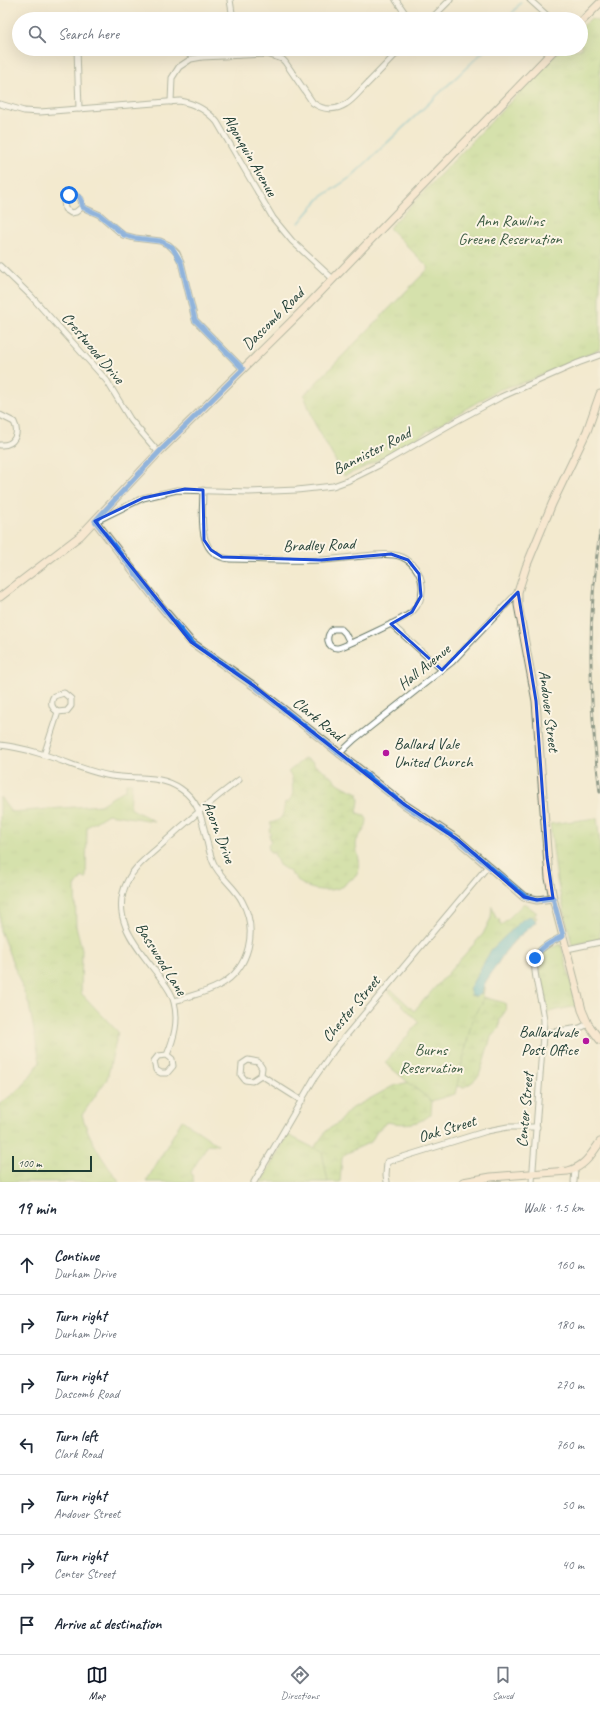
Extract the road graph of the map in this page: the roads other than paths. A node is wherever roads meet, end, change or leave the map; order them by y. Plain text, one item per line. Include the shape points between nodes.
1 (230, 0) edge
2 (396, 0) edge
3 (450, 0) edge
4 (530, 0) edge
5 (600, 3) edge
6 (231, 12) edge
7 (404, 12) edge
8 (438, 12) edge
9 (543, 12) edge
10 (588, 15) edge
11 (77, 56) edge
12 (220, 56) edge
13 (273, 56) edge
14 (394, 56) edge
15 (548, 56) edge
16 (171, 102) junction
17 (0, 104) edge
18 (80, 109) junction
19 (82, 207) dead end
20 (0, 266) edge
21 (333, 279) junction
22 (600, 356) edge
23 (243, 369) junction
24 (600, 394) edge
25 (0, 415) edge
26 (0, 445) edge
27 (159, 453) junction
28 (203, 490) junction
29 (95, 521) junction
30 (518, 592) junction
31 (0, 597) edge
32 (391, 624) junction
33 (350, 643) junction
34 (442, 670) junction
35 (58, 712) dead end
36 (0, 745) edge
37 (339, 754) junction
38 (44, 755) junction
39 (239, 780) dead end
40 (199, 810) junction
41 (488, 866) junction
42 (553, 898) junction
43 (563, 936) junction
44 (600, 942) edge
45 (566, 949) junction
46 (174, 1001) junction
47 (588, 1024) junction
48 (544, 1033) junction
49 (600, 1040) edge
50 (167, 1055) dead end
51 (261, 1075) junction
52 (302, 1101) junction
53 (537, 1127) junction
54 (600, 1142) edge
55 (575, 1169) junction
56 (533, 1174) junction
57 (254, 1182) edge
58 (387, 1182) edge
59 (463, 1182) edge
60 (532, 1182) edge
61 (574, 1182) edge

1 - 6 street
2 - 7 street
3 - 8 street
4 - 9 street
5 - 10 main road
11 - 18 street
12 - 16 street via 202,57 185,62 172,78
13 - 14 street via 282,59 289,66 314,103 324,109 346,104
15 - 21 main road, Dascomb Road
16 - 18 street, Algonquin Avenue
16 - 21 street, Algonquin Avenue via 188,102 211,114 273,218 292,241
17 - 18 street, Algonquin Avenue via 24,111
19 - 23 street via 100,215 124,235 160,241 172,247 181,262 195,320
20 - 27 street, Crestwood Drive via 31,296 107,381 130,420
21 - 23 main road, Dascomb Road
22 - 28 street, Bannister Road via 501,397 380,465 333,486 249,492
23 - 27 main road, Dascomb Road
24 - 30 main road, Andover Street via 587,431 540,532
25 - 26 street via 14,422 17,431 11,443
27 - 29 main road, Dascomb Road
28 - 29 street, Bannister Road via 162,492 143,498
28 - 32 street, Bradley Road via 204,540 211,550 222,557 321,560 390,554 408,560 419,574 422,583 421,596 412,612
29 - 31 main road, Dascomb Road via 80,536
29 - 37 main road, Clark Road via 191,642 254,686
30 - 34 street, Hall Avenue via 467,648
30 - 42 main road, Andover Street via 518,605 536,701 547,857
32 - 33 street, Bradley Road
32 - 34 street
33 - 33 street, Bradley Road via 333,647 328,640 328,634 335,628 341,629
34 - 37 street, Hall Avenue
35 - 38 street
36 - 38 street, Acorn Drive
37 - 41 main road, Clark Road via 404,805 458,840
38 - 40 street, Acorn Drive via 110,776 148,777 167,782 183,790
39 - 40 street, Basswood Lane
40 - 46 street, Basswood Lane via 137,868 128,881 122,897 122,918 128,933 166,985
40 - 46 street, Acorn Drive via 213,863 246,909 251,928 250,939 244,960 227,981 213,989
41 - 42 main road, Clark Road via 524,896 537,900
41 - 52 street, Chester Street via 334,1050
42 - 43 main road, Andover Street
43 - 45 main road, Andover Street
43 - 48 street, Center Street via 543,948 535,959 536,978 544,1013
44 - 45 street
45 - 47 main road, Andover Street
46 - 50 street, Basswood Lane via 176,1027
47 - 48 street via 580,1028
47 - 49 main road, Andover Street
48 - 53 street, Center Street
51 - 51 street via 252,1082 246,1080 241,1075 242,1064 248,1060 255,1060 262,1068
51 - 52 street
52 - 57 street, Chester Street
53 - 56 street, Center Street
53 - 58 street, Oak Street via 493,1129 402,1156 387,1162
54 - 55 main road via 584,1163
55 - 56 main road
55 - 61 street
56 - 59 main road
56 - 60 street, Center Street

